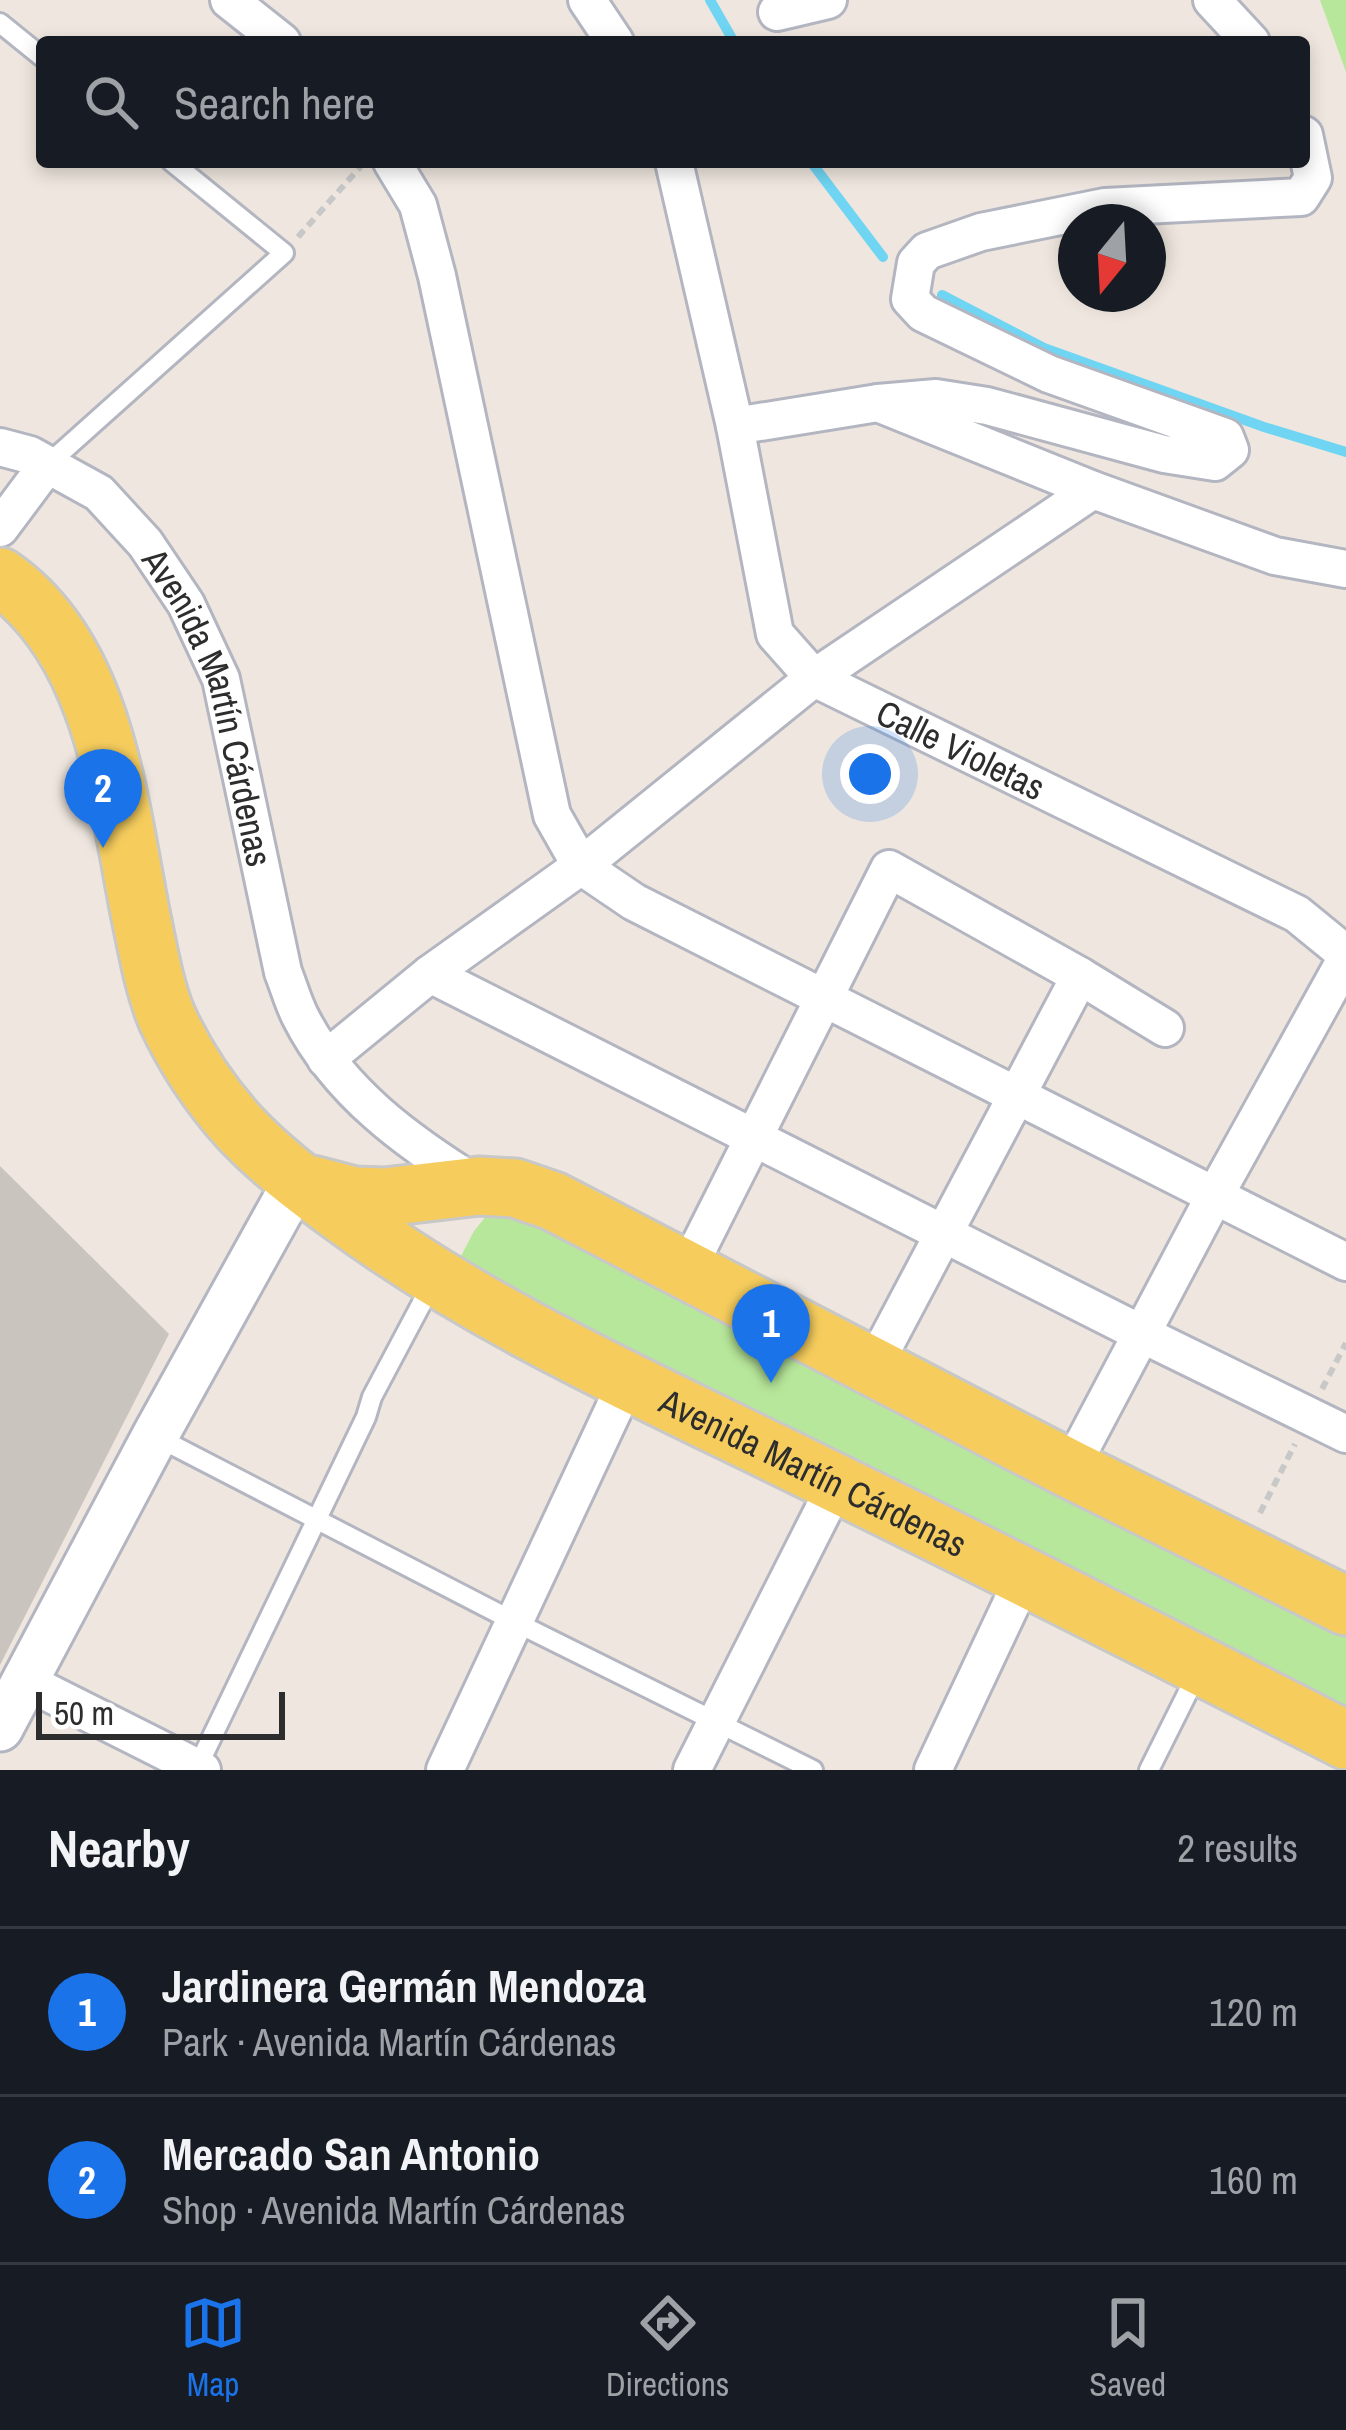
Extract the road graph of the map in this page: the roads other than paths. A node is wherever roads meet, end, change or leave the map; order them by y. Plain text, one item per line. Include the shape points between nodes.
1 (229, 0) edge
2 (587, 0) edge
3 (828, 0) edge
4 (1213, 0) edge
5 (777, 12) dead end
6 (0, 23) edge
7 (274, 36) edge
8 (611, 36) edge
9 (1246, 36) edge
10 (36, 52) edge
11 (1310, 164) edge
12 (179, 168) edge
13 (396, 168) edge
14 (675, 168) edge
15 (878, 403) junction
16 (736, 425) junction
17 (0, 447) edge
18 (47, 465) junction
19 (1093, 490) junction
20 (0, 528) edge
21 (1346, 569) edge
22 (0, 578) edge
23 (814, 678) junction
24 (581, 866) junction
25 (1346, 956) edge
26 (430, 974) junction
27 (1080, 976) junction
28 (823, 998) junction
29 (1166, 1028) dead end
30 (326, 1059) junction
31 (1017, 1096) junction
32 (754, 1135) junction
33 (297, 1180) junction
34 (479, 1186) junction
35 (1214, 1197) junction
36 (944, 1232) junction
37 (1346, 1262) edge
38 (686, 1270) junction
39 (442, 1282) junction
40 (1142, 1334) junction
41 (873, 1367) junction
42 (627, 1381) junction
43 (1346, 1434) edge
44 (155, 1436) junction
45 (1070, 1469) junction
46 (837, 1483) junction
47 (316, 1518) junction
48 (1024, 1577) junction
49 (1346, 1606) edge
50 (515, 1622) junction
51 (1201, 1666) junction
52 (19, 1678) junction
53 (715, 1722) junction
54 (0, 1728) edge
55 (1346, 1740) edge
56 (199, 1769) edge
57 (445, 1770) edge
58 (692, 1770) edge
59 (813, 1770) edge
60 (932, 1770) edge
61 (1150, 1770) edge

1 - 7 street
2 - 8 street
3 - 5 street
4 - 9 street
6 - 10 lane
11 - 15 street via 1313,178 1301,197 1105,207 981,232 916,263 910,299 923,313 1049,374 1225,436 1230,450 1215,462 987,406 936,398
12 - 18 lane via 284,253
13 - 24 street via 418,206 436,276 552,815
14 - 16 street, Calle Violetas
15 - 16 street
15 - 19 street
16 - 23 street, Calle Violetas via 775,634
17 - 18 street, Avenida Martín Cárdenas
18 - 20 street
18 - 30 street, Avenida Martín Cárdenas via 99,494 146,543 186,604 221,679 284,973
19 - 21 street via 1275,556
19 - 23 street
22 - 33 main road, Avenida Martín Cárdenas via 56,632 88,690 166,1016 240,1129
23 - 24 street
23 - 25 street, Calle Violetas via 1297,914
24 - 26 street
24 - 28 street via 634,902
25 - 35 street
26 - 30 street
26 - 32 street
27 - 28 street via 890,869
27 - 29 street
27 - 31 street
28 - 31 street
28 - 32 street
30 - 34 street, Avenida Martín Cárdenas via 418,1149
31 - 35 street
31 - 36 street
32 - 36 street
32 - 38 street
33 - 34 main road, Avenida Martín Cárdenas via 354,1196
33 - 39 main road, Avenida Martín Cárdenas
33 - 44 street
34 - 38 main road, Avenida Martín Cárdenas via 554,1201
34 - 39 main road via 458,1216
35 - 37 street
35 - 40 street
36 - 40 street
36 - 41 street
38 - 41 main road, Avenida Martín Cárdenas
39 - 42 main road, Avenida Martín Cárdenas
39 - 47 lane via 372,1396
40 - 43 street
40 - 45 street
41 - 45 main road, Avenida Martín Cárdenas
42 - 46 main road, Avenida Martín Cárdenas
42 - 50 street
44 - 47 lane
44 - 52 street
45 - 49 main road, Avenida Martín Cárdenas
46 - 48 main road, Avenida Martín Cárdenas
46 - 53 street
47 - 50 lane
47 - 56 lane
48 - 51 main road, Avenida Martín Cárdenas
48 - 60 street
50 - 53 lane
50 - 57 street
51 - 55 main road, Avenida Martín Cárdenas
51 - 61 lane
52 - 54 street
52 - 56 street
53 - 58 street
53 - 59 lane

